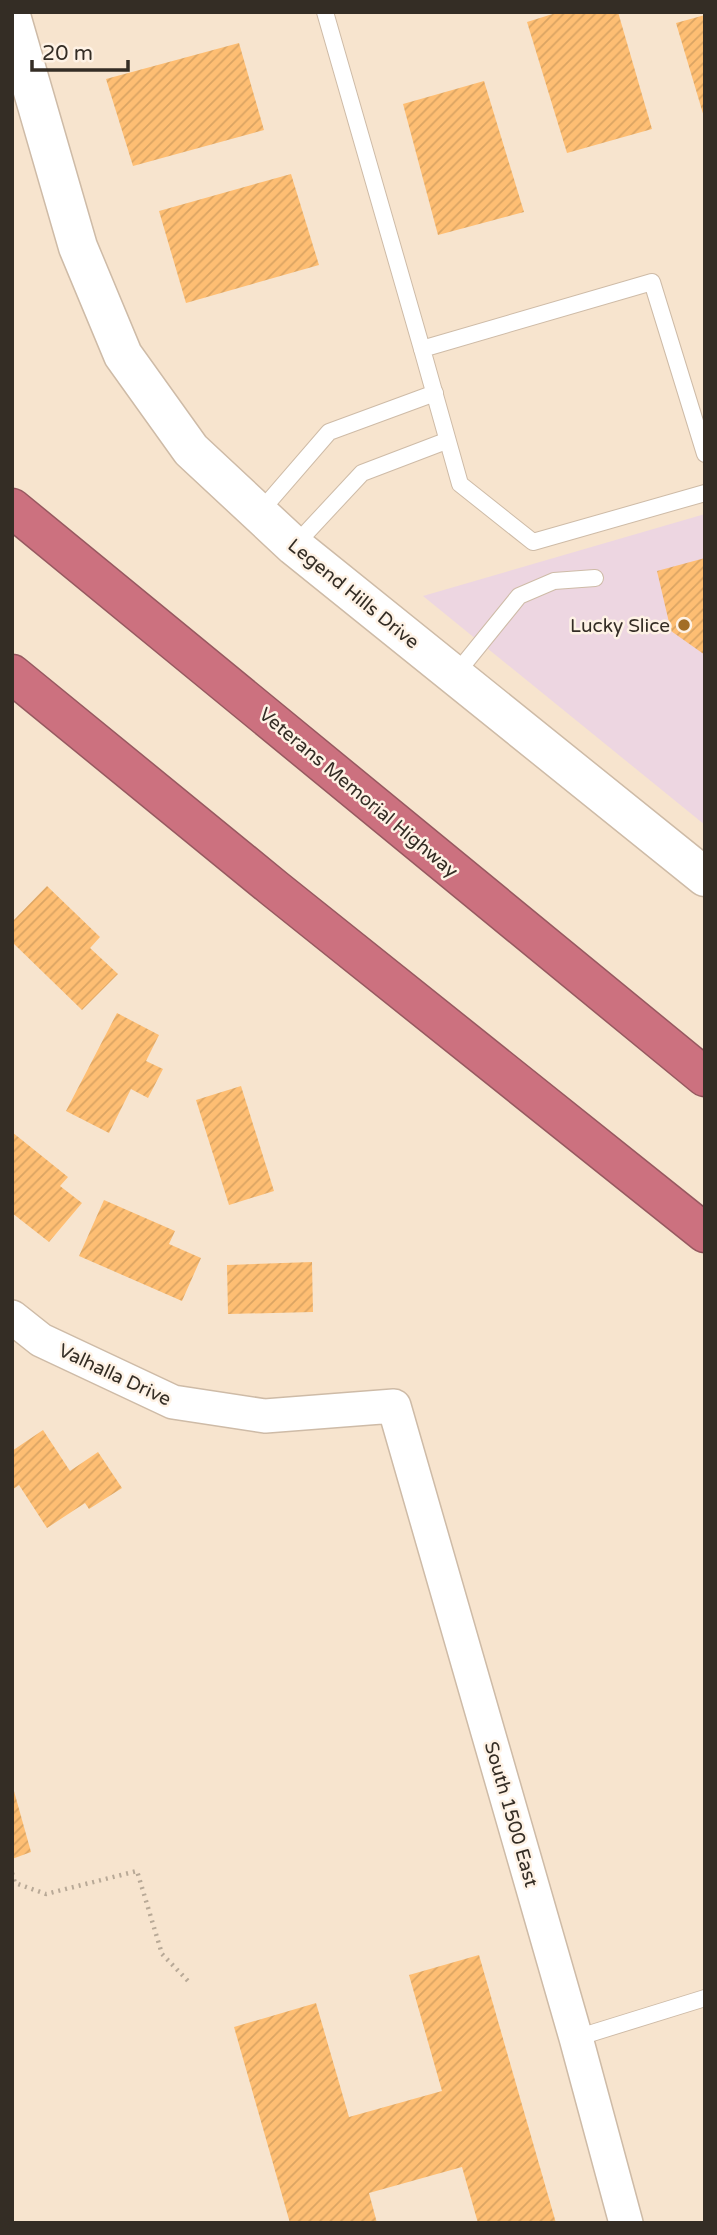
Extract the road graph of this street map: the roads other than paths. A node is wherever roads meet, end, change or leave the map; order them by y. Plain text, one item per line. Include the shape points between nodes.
1 (325, 12) edge
2 (12, 19) edge
3 (422, 349) junction
4 (435, 393) junction
5 (446, 441) junction
6 (705, 454) edge
7 (705, 493) edge
8 (12, 508) edge
9 (259, 513) junction
10 (294, 546) junction
11 (595, 578) dead end
12 (12, 674) edge
13 (456, 676) junction
14 (705, 877) edge
15 (705, 1077) edge
16 (705, 1233) edge
17 (12, 1317) edge
18 (394, 1406) joint
19 (705, 1998) edge
20 (576, 2038) junction
21 (626, 2223) edge

1 - 3 lane
2 - 9 street, Legend Hills Drive via 78,247 122,355 191,450
3 - 4 lane
3 - 6 lane via 652,282
4 - 5 lane
4 - 9 lane via 329,432
5 - 7 lane via 460,484 533,542
5 - 10 lane via 362,473
8 - 15 highway, Veterans Memorial Highway
9 - 10 street, Legend Hills Drive
10 - 13 street, Legend Hills Drive
11 - 13 lane via 554,581 519,596
12 - 16 highway
13 - 14 street, Legend Hills Drive
17 - 18 street, Valhalla Drive via 41,1340 173,1402 265,1416
18 - 20 street, South 1500 East
19 - 20 lane
20 - 21 street, South 1500 East

